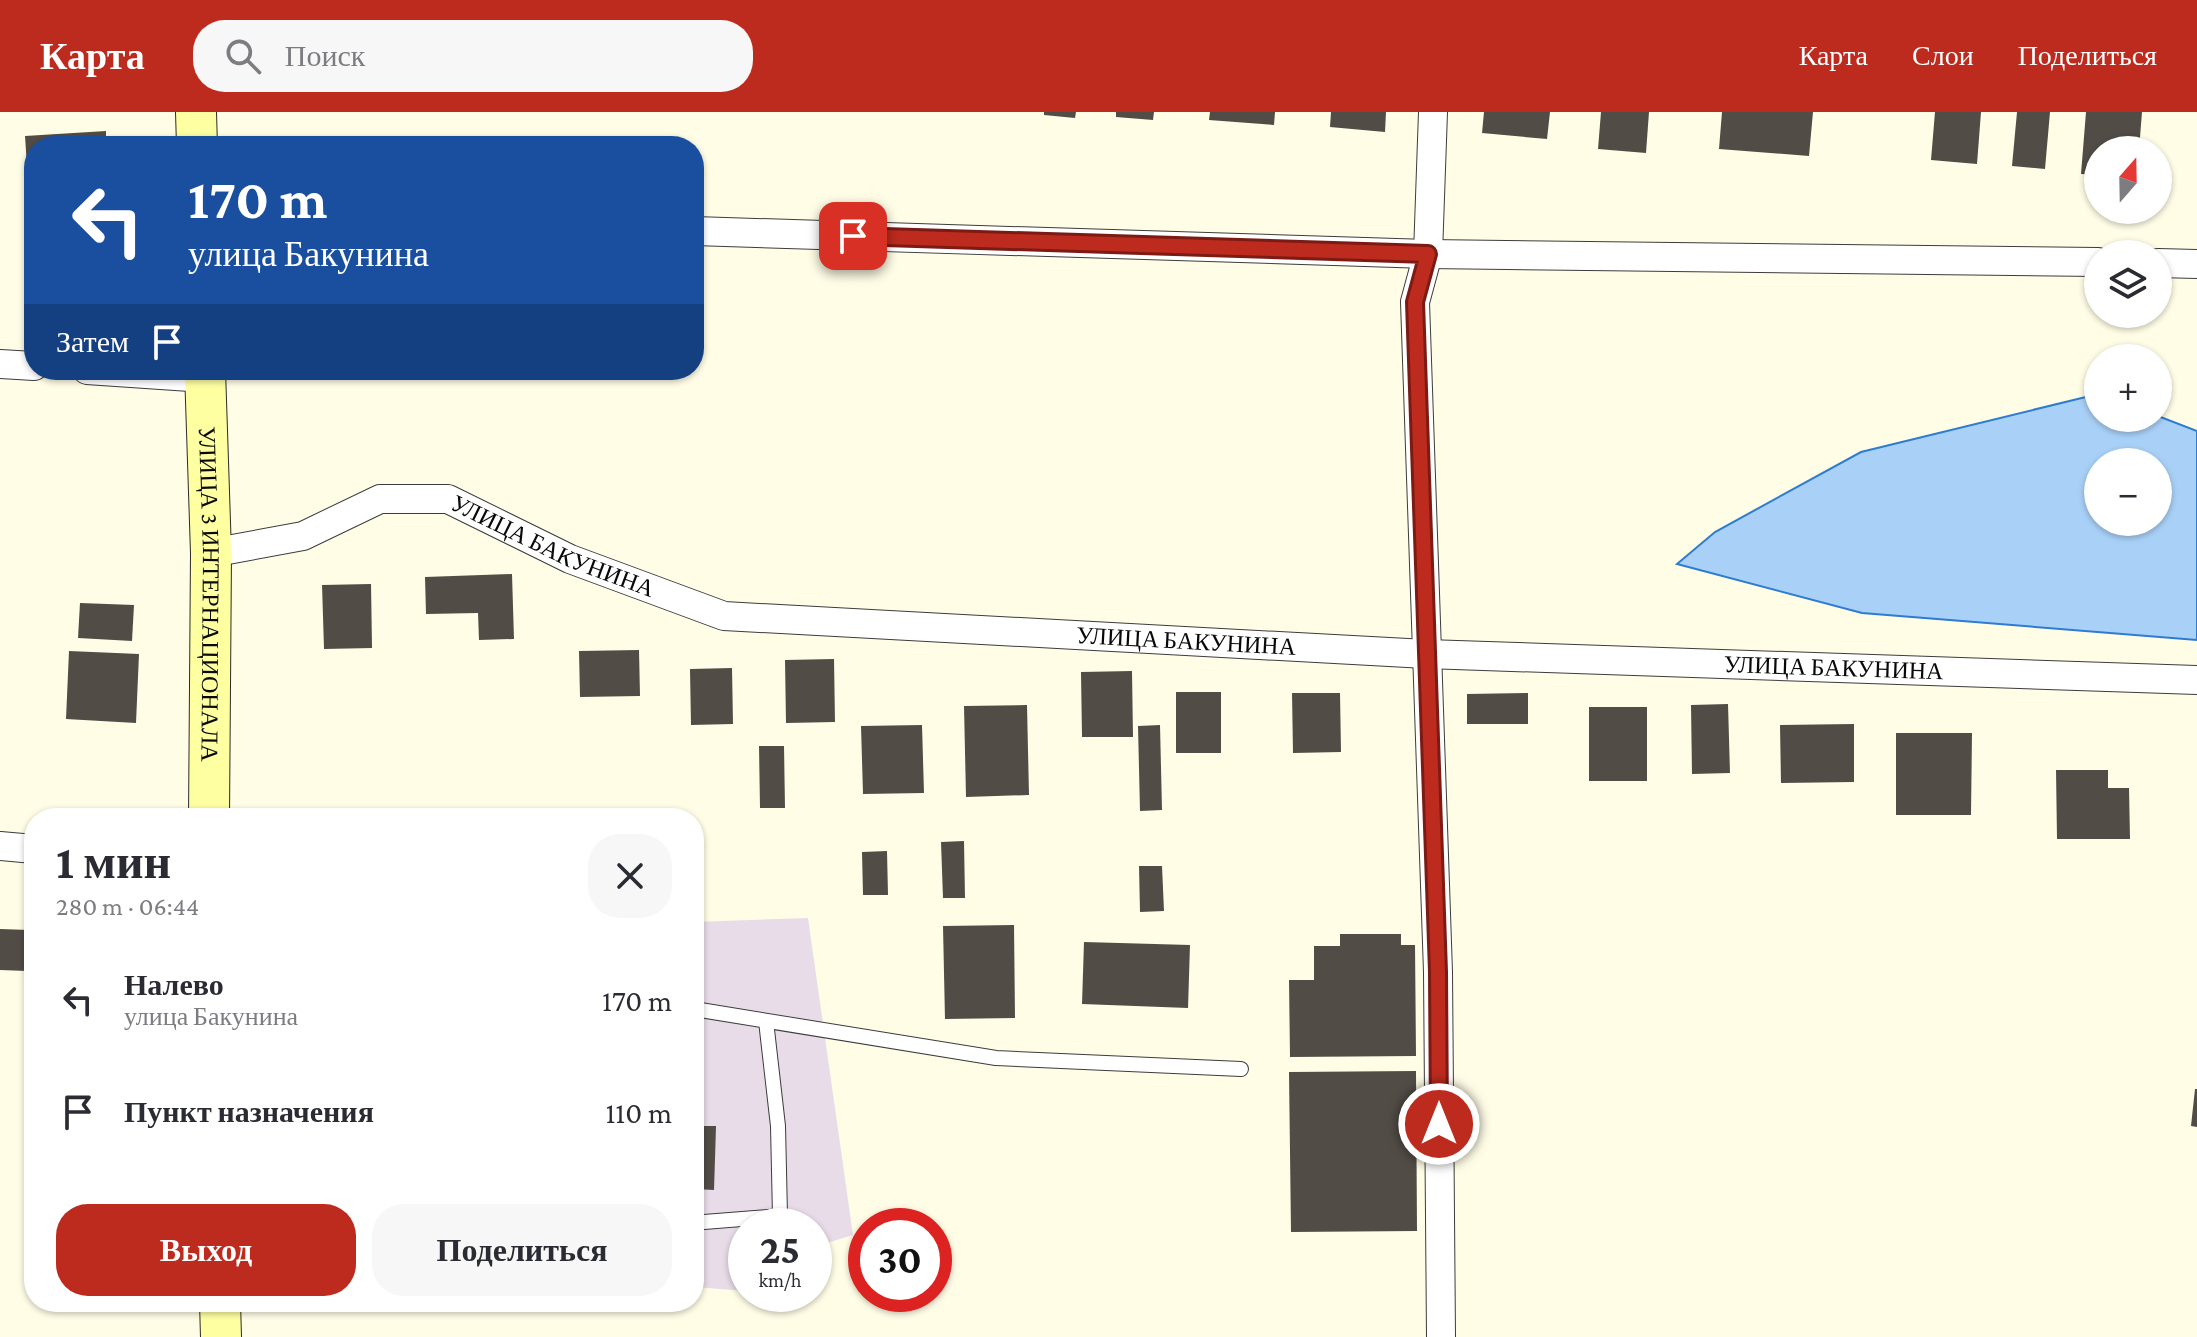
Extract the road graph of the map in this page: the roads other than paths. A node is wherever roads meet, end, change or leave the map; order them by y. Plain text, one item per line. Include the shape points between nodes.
1 (196, 112) edge
2 (1433, 112) edge
3 (197, 136) edge
4 (704, 231) edge
5 (1428, 254) junction
6 (2084, 262) edge
7 (2172, 263) edge
8 (2197, 264) edge
9 (0, 364) edge
10 (24, 365) edge
11 (205, 380) edge
12 (211, 553) junction
13 (1426, 654) junction
14 (2197, 680) edge
15 (209, 808) edge
16 (0, 846) edge
17 (24, 848) edge
18 (704, 1011) edge
19 (766, 1021) junction
20 (1241, 1069) dead end
21 (704, 1222) dead end
22 (220, 1312) edge
23 (221, 1337) edge
24 (1441, 1337) edge

1 - 3 street
2 - 5 street
4 - 5 street
5 - 6 street
5 - 13 street via 1415,302
7 - 8 street
9 - 10 street
11 - 12 street, УЛИЦА 3 ИНТЕРНАЦИОНАЛА
12 - 13 street, УЛИЦА БАКУНИНА via 303,536 380,499 448,499 570,559 724,616
12 - 15 street, УЛИЦА 3 ИНТЕРНАЦИОНАЛА
13 - 14 street, УЛИЦА БАКУНИНА
13 - 24 street via 1438,972
16 - 17 street
18 - 19 lane
19 - 20 lane via 996,1058
19 - 21 lane via 778,1126 780,1216
22 - 23 street

